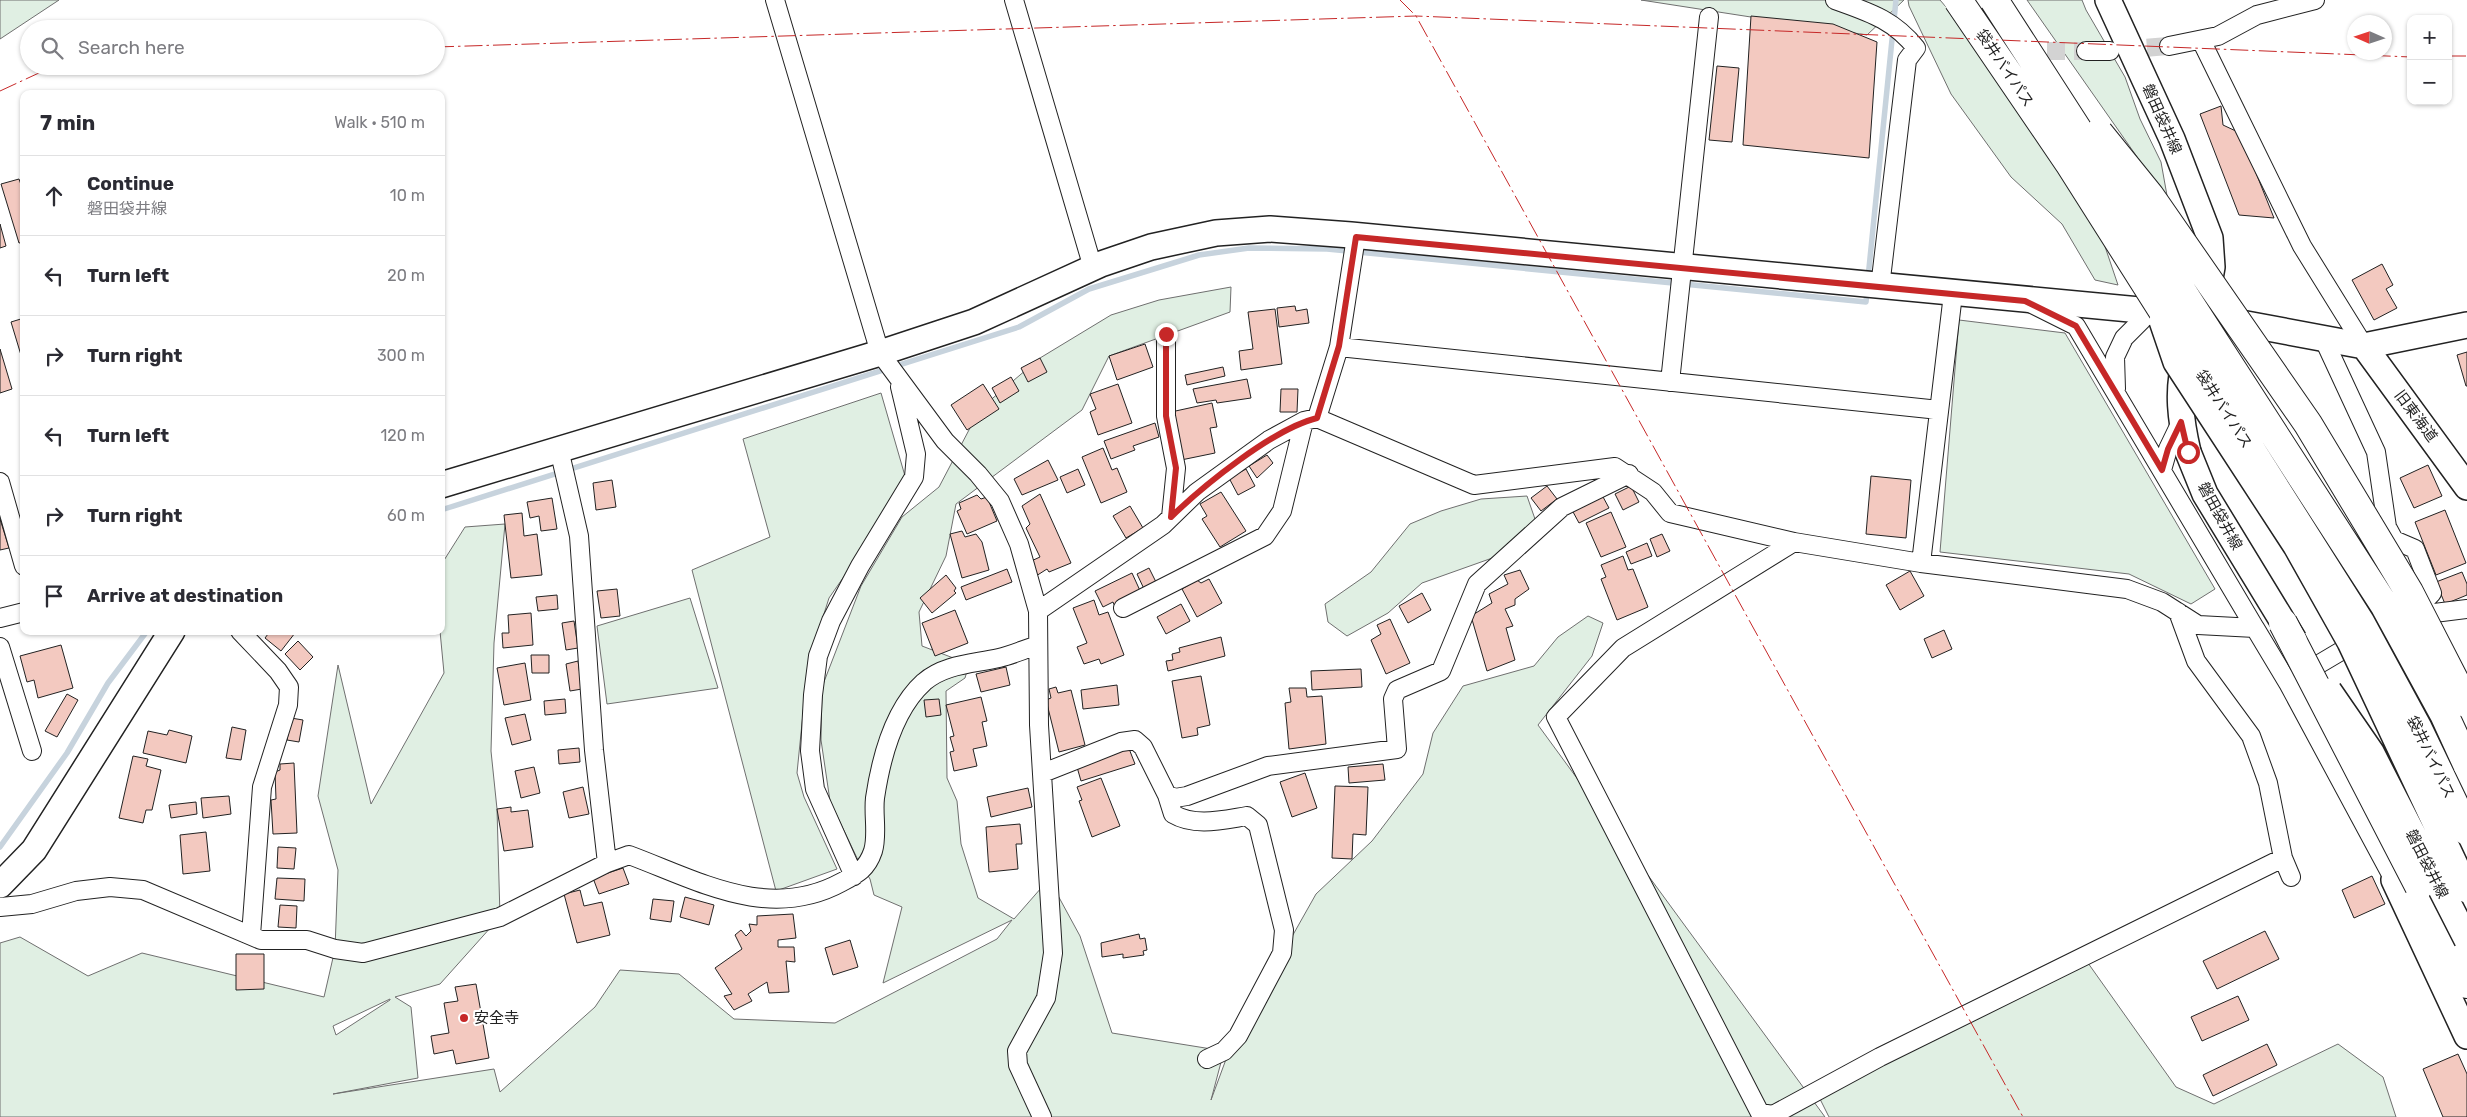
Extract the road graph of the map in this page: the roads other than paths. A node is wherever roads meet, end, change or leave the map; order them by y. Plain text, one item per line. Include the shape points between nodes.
1 (775, 0) edge
2 (1014, 0) edge
3 (1835, 0) edge
4 (1958, 0) edge
5 (1995, 0) edge
6 (2108, 0) edge
7 (2315, 0) edge
8 (1709, 17) dead end
9 (2201, 40) junction
10 (2169, 46) tunnel mouth
11 (2086, 51) tunnel mouth
12 (2110, 51) tunnel mouth
13 (1356, 237) junction
14 (1093, 268) junction
15 (1682, 268) junction
16 (1880, 287) junction
17 (1953, 294) junction
18 (2025, 301) junction
19 (2153, 307) junction
20 (2203, 316) junction
21 (2467, 325) edge
22 (1166, 334) dead end
23 (2324, 340) junction
24 (1339, 346) junction
25 (2364, 346) junction
26 (880, 353) junction
27 (897, 376) junction
28 (1670, 382) junction
29 (2116, 392) junction
30 (1939, 410) junction
31 (1311, 419) junction
32 (2181, 422) junction
33 (559, 449) junction
34 (2162, 470) junction
35 (1629, 474) junction
36 (0, 482) edge
37 (445, 484) edge
38 (2467, 487) edge
39 (1171, 517) junction
40 (1794, 542) junction
41 (20, 552) edge
42 (1921, 563) junction
43 (1123, 608) dead end
44 (2467, 609) edge
45 (1038, 611) junction
46 (2178, 612) junction
47 (20, 613) edge
48 (2410, 616) junction
49 (0, 618) edge
50 (2283, 623) junction
51 (2255, 628) junction
52 (169, 635) edge
53 (244, 635) edge
54 (1038, 645) junction
55 (0, 647) edge
56 (2288, 683) junction
57 (2467, 704) edge
58 (32, 751) dead end
59 (2467, 764) edge
60 (1043, 774) junction
61 (1167, 795) junction
62 (2467, 831) edge
63 (2467, 843) edge
64 (2283, 858) junction
65 (607, 863) junction
66 (854, 876) junction
67 (2292, 877) dead end
68 (2406, 883) junction
69 (0, 885) edge
70 (2467, 890) edge
71 (0, 907) edge
72 (251, 935) junction
73 (2467, 940) edge
74 (2467, 984) edge
75 (2467, 1036) edge
76 (1208, 1059) dead end
77 (1042, 1117) edge

1 - 26 street
2 - 14 street
3 - 16 street via 1902,30 1916,48 1907,60
4 - 19 highway, 袋井バイパス, bridge via 2069,163
5 - 57 highway, bridge via 2150,196 2308,424 2409,592
5 - 59 highway, 袋井バイパス, bridge via 2384,606 2444,714
6 - 20 street, 磐田袋井線 via 2172,139 2210,238 2212,267
7 - 9 street via 2257,15 2218,36
8 - 15 street
9 - 10 street
9 - 25 street via 2302,246
11 - 12 street
13 - 14 street via 1270,229 1216,233 1151,248
13 - 15 street
13 - 24 street
14 - 26 street via 974,322
15 - 16 street
15 - 28 street
16 - 17 street
17 - 18 street
17 - 30 street
18 - 19 street
18 - 29 street via 2076,326
19 - 20 street
19 - 29 street via 2124,338 2115,356
19 - 62 highway, 袋井バイパス, bridge via 2360,622 2418,728
19 - 70 street, bridge via 2176,362 2296,546 2350,642
20 - 23 street
20 - 32 street, 磐田袋井線 via 2181,374
21 - 25 street
22 - 39 street via 1166,416 1176,468
23 - 25 street
23 - 48 street via 2376,452 2387,527 2394,540 2415,549 2432,593
24 - 28 street
24 - 31 street
25 - 38 street, 旧東海道
26 - 27 street
26 - 33 street
27 - 45 street via 945,441 1000,501 1019,544
27 - 66 street via 916,454 914,477 830,621 818,656 813,695 810,752 815,789
28 - 30 street
29 - 34 street
30 - 42 street
31 - 35 street via 1474,485 1615,467
31 - 39 street via 1269,440 1197,492
31 - 43 street via 1282,511 1266,536
32 - 34 street
32 - 50 street, 磐田袋井線, bridge via 2188,452 2205,494
33 - 37 street
33 - 65 street via 579,536 594,750
34 - 51 street
35 - 40 street via 1653,492 1670,513
35 - 61 street via 1562,507 1477,584 1441,671 1397,690 1393,699 1397,749 1268,766 1187,796 1176,798
36 - 41 street
39 - 45 street
40 - 42 street
40 - 64 street via 1623,648 1556,717 1760,1113 1773,1115 1880,1056
42 - 46 street via 2127,589 2162,602
44 - 48 street
45 - 54 street
46 - 51 street via 2198,625
46 - 64 street via 2196,661 2251,736 2268,783
47 - 49 street
48 - 56 street via 2385,625
50 - 68 highway, bridge
50 - 73 street, 磐田袋井線, bridge via 2371,752
51 - 56 street
52 - 69 street via 34,850
53 - 72 street via 289,687 288,705 262,787
54 - 60 street
54 - 66 street via 1000,658 947,668 925,681 904,703 890,736 875,799 873,851 862,871
55 - 58 street
56 - 68 street
60 - 61 street via 1121,742 1135,740 1143,747
60 - 77 street via 1053,954 1046,998 1017,1052 1018,1065
61 - 76 street via 1173,814 1185,821 1248,816 1258,825 1284,930 1282,953 1238,1036 1224,1052
63 - 68 street
64 - 67 street
65 - 66 street via 629,855 731,894 763,899 792,899 825,891
65 - 72 street via 500,917 363,953 307,940 261,940
68 - 74 highway
68 - 75 street
71 - 72 street via 32,904 110,887 144,890

